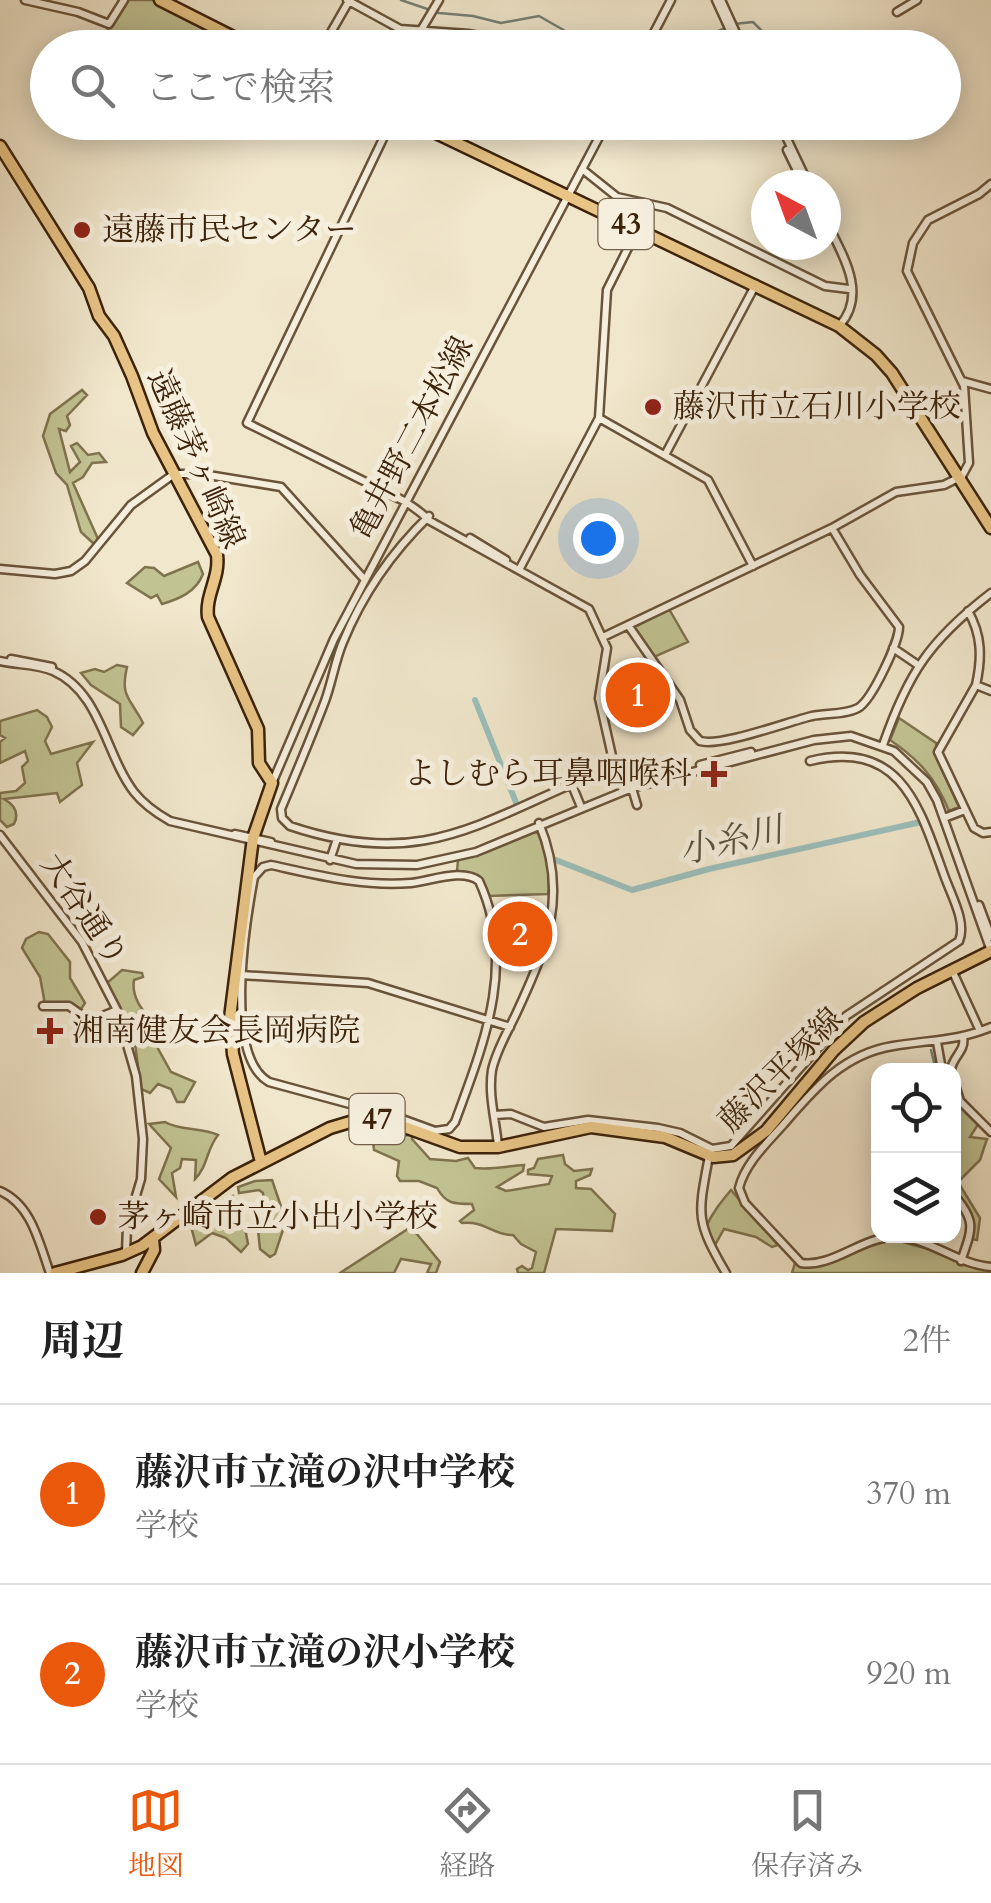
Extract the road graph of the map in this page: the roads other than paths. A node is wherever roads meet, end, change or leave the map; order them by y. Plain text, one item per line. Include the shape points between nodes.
1 (25, 0) edge
2 (124, 0) edge
3 (156, 0) edge
4 (348, 0) edge
5 (439, 0) edge
6 (671, 0) edge
7 (718, 0) edge
8 (917, 0) edge
9 (896, 12) dead end
10 (212, 30) edge
11 (217, 30) edge
12 (332, 30) edge
13 (412, 30) edge
14 (421, 30) edge
15 (655, 30) edge
16 (732, 30) edge
17 (382, 140) edge
18 (451, 140) edge
19 (460, 140) edge
20 (598, 140) edge
21 (785, 140) edge
22 (0, 146) edge
23 (582, 170) junction
24 (799, 170) edge
25 (991, 184) edge
26 (569, 194) junction
27 (639, 228) junction
28 (841, 255) edge
29 (841, 260) edge
30 (756, 284) junction
31 (849, 290) junction
32 (840, 324) junction
33 (962, 381) junction
34 (991, 389) edge
35 (599, 418) junction
36 (665, 455) junction
37 (174, 474) junction
38 (961, 477) junction
39 (407, 502) junction
40 (428, 517) junction
41 (991, 524) edge
42 (832, 528) junction
43 (753, 566) junction
44 (0, 569) edge
45 (519, 570) junction
46 (366, 580) junction
47 (991, 593) edge
48 (968, 611) junction
49 (628, 625) junction
50 (604, 636) junction
51 (894, 648) junction
52 (0, 659) edge
53 (918, 665) junction
54 (976, 684) junction
55 (991, 691) edge
56 (814, 740) junction
57 (884, 744) junction
58 (272, 783) junction
59 (572, 784) junction
60 (632, 786) junction
61 (580, 805) junction
62 (637, 805) dead end
63 (965, 810) junction
64 (946, 817) junction
65 (538, 822) junction
66 (991, 832) edge
67 (0, 835) edge
68 (337, 839) junction
69 (252, 840) junction
70 (331, 858) junction
71 (974, 898) junction
72 (954, 905) junction
73 (991, 937) edge
74 (991, 951) edge
75 (927, 964) junction
76 (952, 970) junction
77 (241, 975) junction
78 (935, 978) junction
79 (43, 1006) dead end
80 (117, 1010) junction
81 (490, 1020) junction
82 (510, 1026) junction
83 (991, 1026) edge
84 (980, 1031) junction
85 (964, 1038) junction
86 (937, 1042) junction
87 (941, 1063) edge
88 (952, 1063) edge
89 (961, 1102) edge
90 (767, 1106) junction
91 (496, 1115) junction
92 (779, 1116) junction
93 (991, 1132) edge
94 (498, 1148) junction
95 (742, 1150) junction
96 (709, 1156) junction
97 (753, 1160) junction
98 (261, 1162) junction
99 (0, 1192) edge
100 (961, 1204) edge
101 (153, 1239) junction
102 (126, 1253) junction
103 (961, 1261) junction
104 (991, 1267) edge
105 (52, 1273) edge
106 (142, 1273) edge
107 (726, 1273) edge

1 - 2 street via 109,24
3 - 10 main road
3 - 11 main road
4 - 12 street
4 - 13 street
5 - 14 street
6 - 15 street
7 - 16 street
8 - 9 street
17 - 39 street via 247,424
18 - 26 main road, 43
19 - 26 main road, 43
20 - 23 street, 亀井野二本松線
21 - 24 street
22 - 37 main road, 遠藤茅ヶ崎線 via 89,288
23 - 26 street, 亀井野二本松線
23 - 31 street via 617,198 668,208 825,286
25 - 33 street via 924,224 907,271
26 - 27 main road, 43
26 - 39 street, 亀井野二本松線
27 - 30 main road, 43
27 - 35 street via 607,290
28 - 32 street via 853,282
29 - 31 street
30 - 32 main road, 43
30 - 36 street
31 - 32 street
32 - 38 main road, 43 via 894,371
33 - 34 street
33 - 38 street via 969,463
35 - 36 street
35 - 45 street
36 - 43 street via 711,484
37 - 44 street via 126,510 72,571
37 - 46 street via 282,487
37 - 58 main road, 遠藤茅ヶ崎線 via 218,555 208,617 253,717 259,764
38 - 41 main road, 43
38 - 42 street via 898,491
39 - 40 street
39 - 46 street, 亀井野二本松線
40 - 45 street
40 - 68 street via 384,564 349,630 281,808 290,826
42 - 43 street
42 - 51 street via 897,622
43 - 49 street
45 - 50 street via 589,608
46 - 58 street, 亀井野二本松線
47 - 48 street
48 - 53 street
48 - 54 street via 980,640
49 - 50 street
49 - 51 street via 680,700 692,735 706,744 854,710 868,699
50 - 59 street via 599,698 612,756 603,771
51 - 53 street
52 - 69 street via 45,668 74,685 131,788 154,811 186,826
53 - 57 street
54 - 55 street
54 - 63 street via 938,752
56 - 57 street via 851,736
56 - 60 street
56 - 72 street via 815,759 871,761 902,782 920,808
57 - 60 street via 830,733
57 - 64 street via 916,768
58 - 69 main road
59 - 61 street
59 - 68 street via 456,835 388,845
60 - 61 street
60 - 62 street
61 - 65 street
63 - 64 street
63 - 66 street via 974,828
64 - 71 street
65 - 70 street via 476,852 435,862 374,866
65 - 82 street via 551,853 552,908 540,958
67 - 80 street, 大谷通り via 82,942
68 - 70 street
69 - 70 street
69 - 70 street
69 - 98 main road via 230,1031
71 - 72 street
71 - 73 street
71 - 74 street
72 - 75 street via 961,937
74 - 76 main road, 藤沢平塚線
75 - 78 street
75 - 90 street via 846,1016
76 - 78 main road, 藤沢平塚線
76 - 84 street
77 - 81 street via 368,983
77 - 81 street via 242,1024 262,1078 435,1131 455,1122
77 - 81 street via 253,881 263,866 374,884 468,875 481,885 496,943
78 - 92 main road, 藤沢平塚線 via 853,1032
79 - 80 street via 69,1006 90,1020
80 - 102 street, 大谷通り via 136,1076 143,1139
81 - 82 street
82 - 91 street via 492,1071
83 - 84 street
84 - 85 street
85 - 86 street
85 - 88 street
86 - 87 street
86 - 97 street via 879,1049 845,1064
89 - 93 street
90 - 91 street via 736,1142 718,1149 658,1128 588,1120 544,1127
90 - 92 street
91 - 94 street
92 - 95 main road, 藤沢平塚線
94 - 96 main road, 47 via 591,1127 656,1135
94 - 98 main road, 47 via 460,1147 385,1120 360,1118
95 - 96 main road, 藤沢平塚線
95 - 97 street
96 - 107 street via 703,1232
97 - 103 street via 740,1184 742,1199 800,1263 895,1237 918,1240
98 - 101 main road, 47
99 - 105 street via 26,1212
100 - 103 street via 972,1224
101 - 102 main road, 47
101 - 106 main road
102 - 105 main road, 47
103 - 104 street

